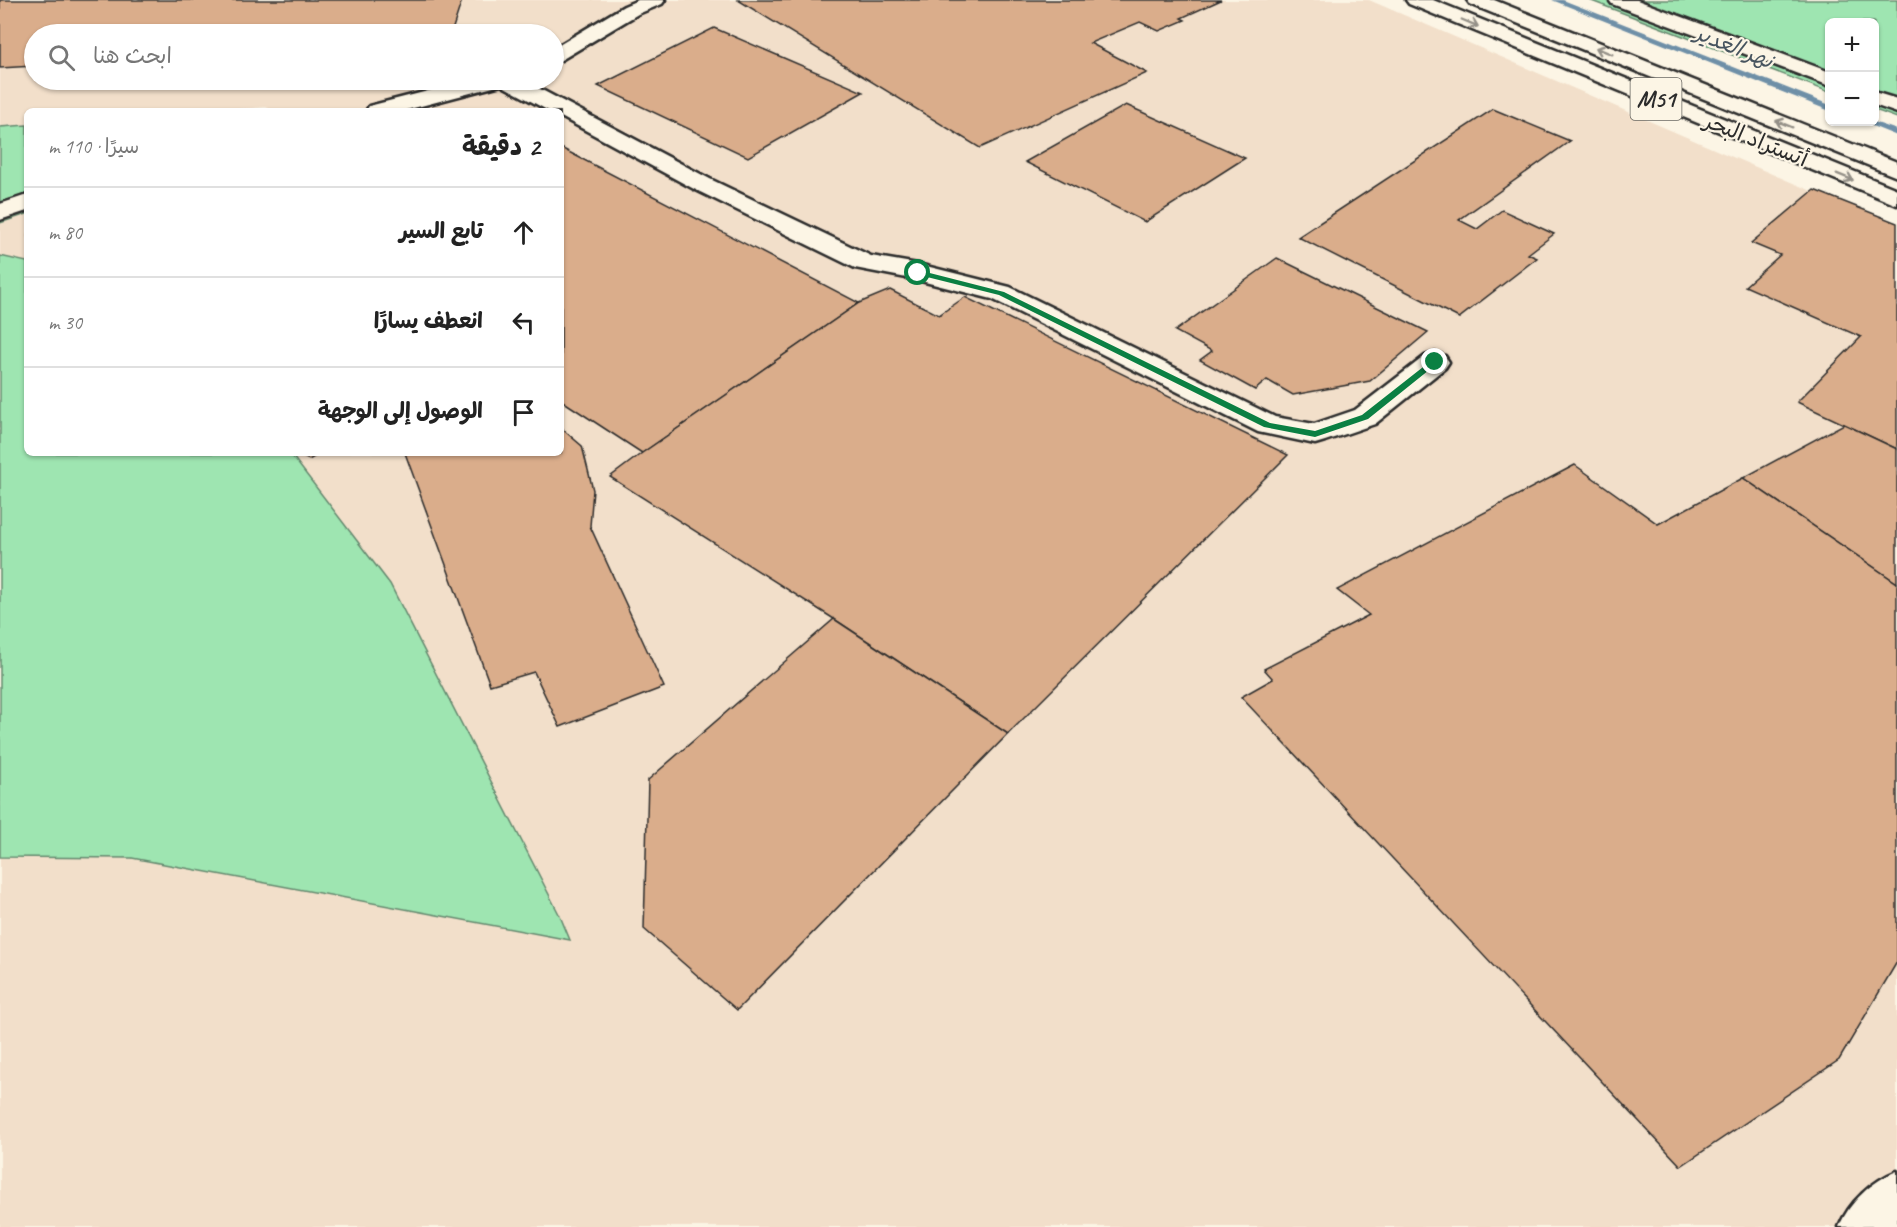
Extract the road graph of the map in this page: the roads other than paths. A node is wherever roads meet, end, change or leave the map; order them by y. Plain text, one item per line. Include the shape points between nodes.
1 (655, 0) edge
2 (1416, 0) edge
3 (1476, 0) edge
4 (1619, 0) edge
5 (564, 50) edge
6 (1825, 78) edge
7 (456, 90) edge
8 (527, 90) edge
9 (1879, 99) edge
10 (1897, 106) edge
11 (388, 108) edge
12 (560, 108) edge
13 (564, 110) edge
14 (1897, 170) edge
15 (1897, 198) edge
16 (24, 203) edge
17 (0, 213) edge
18 (1435, 362) dead end
19 (1897, 1194) edge
20 (1862, 1227) edge

1 - 5 main road
2 -> 15 main road, أتستراد البحر / M51
14 -> 3 main road, أتستراد البحر / M51
4 - 6 main road
7 - 11 main road
8 - 12 main road
9 - 10 main road
13 - 18 main road via 702,184 864,263 1001,293 1268,425 1315,434 1365,417
16 - 17 main road
19 - 20 main road

